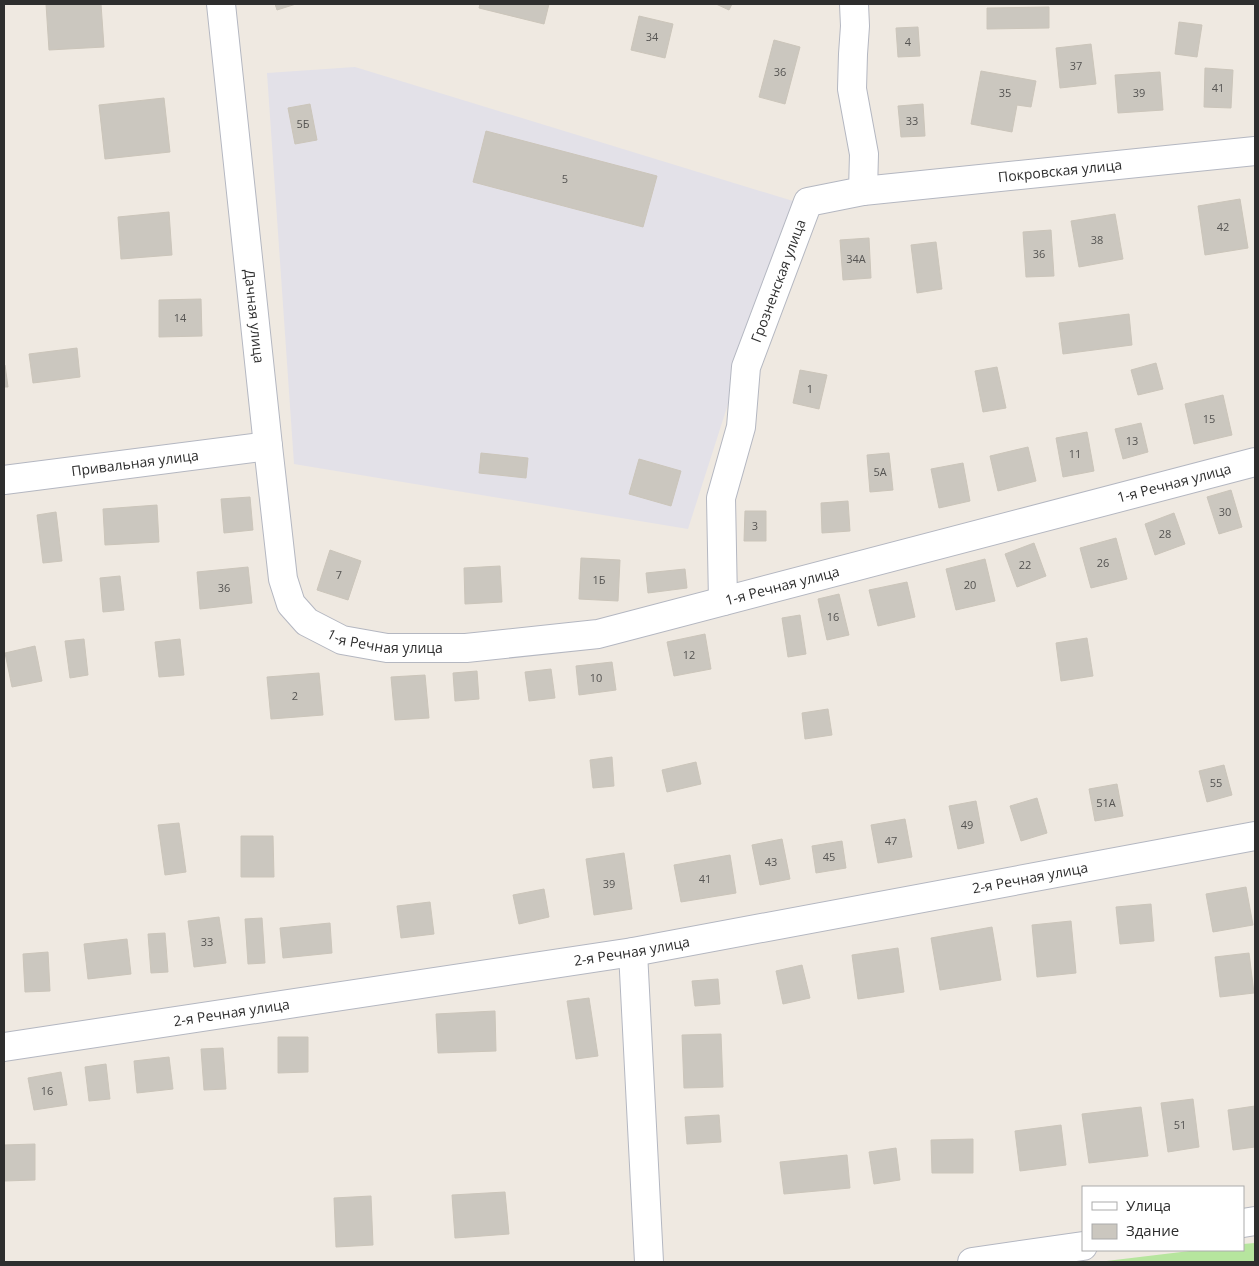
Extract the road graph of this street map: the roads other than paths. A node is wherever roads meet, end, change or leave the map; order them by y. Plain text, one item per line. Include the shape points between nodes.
1 (221, 4) edge
2 (854, 4) edge
3 (1255, 151) edge
4 (863, 191) junction
5 (268, 446) junction
6 (1255, 462) edge
7 (4, 480) edge
8 (723, 602) junction
9 (306, 622) joint
10 (1255, 836) edge
11 (633, 952) junction
12 (4, 1047) edge
13 (1082, 1246) edge
14 (649, 1262) edge
15 (972, 1262) edge

1 - 5 street, Дачная улица
2 - 4 street via 852,89 864,154
3 - 4 street, Покровская улица
4 - 8 street, Грозненская улица via 808,202 746,367 741,427 720,498
5 - 7 street, Привальная улица
5 - 9 street, Дачная улица via 283,579 291,604
6 - 8 street, 1-я Речная улица
8 - 9 street, 1-я Речная улица via 598,634 466,648 387,648 342,640
10 - 11 street, 2-я Речная улица
11 - 12 street, 2-я Речная улица
11 - 14 street
13 - 15 street

